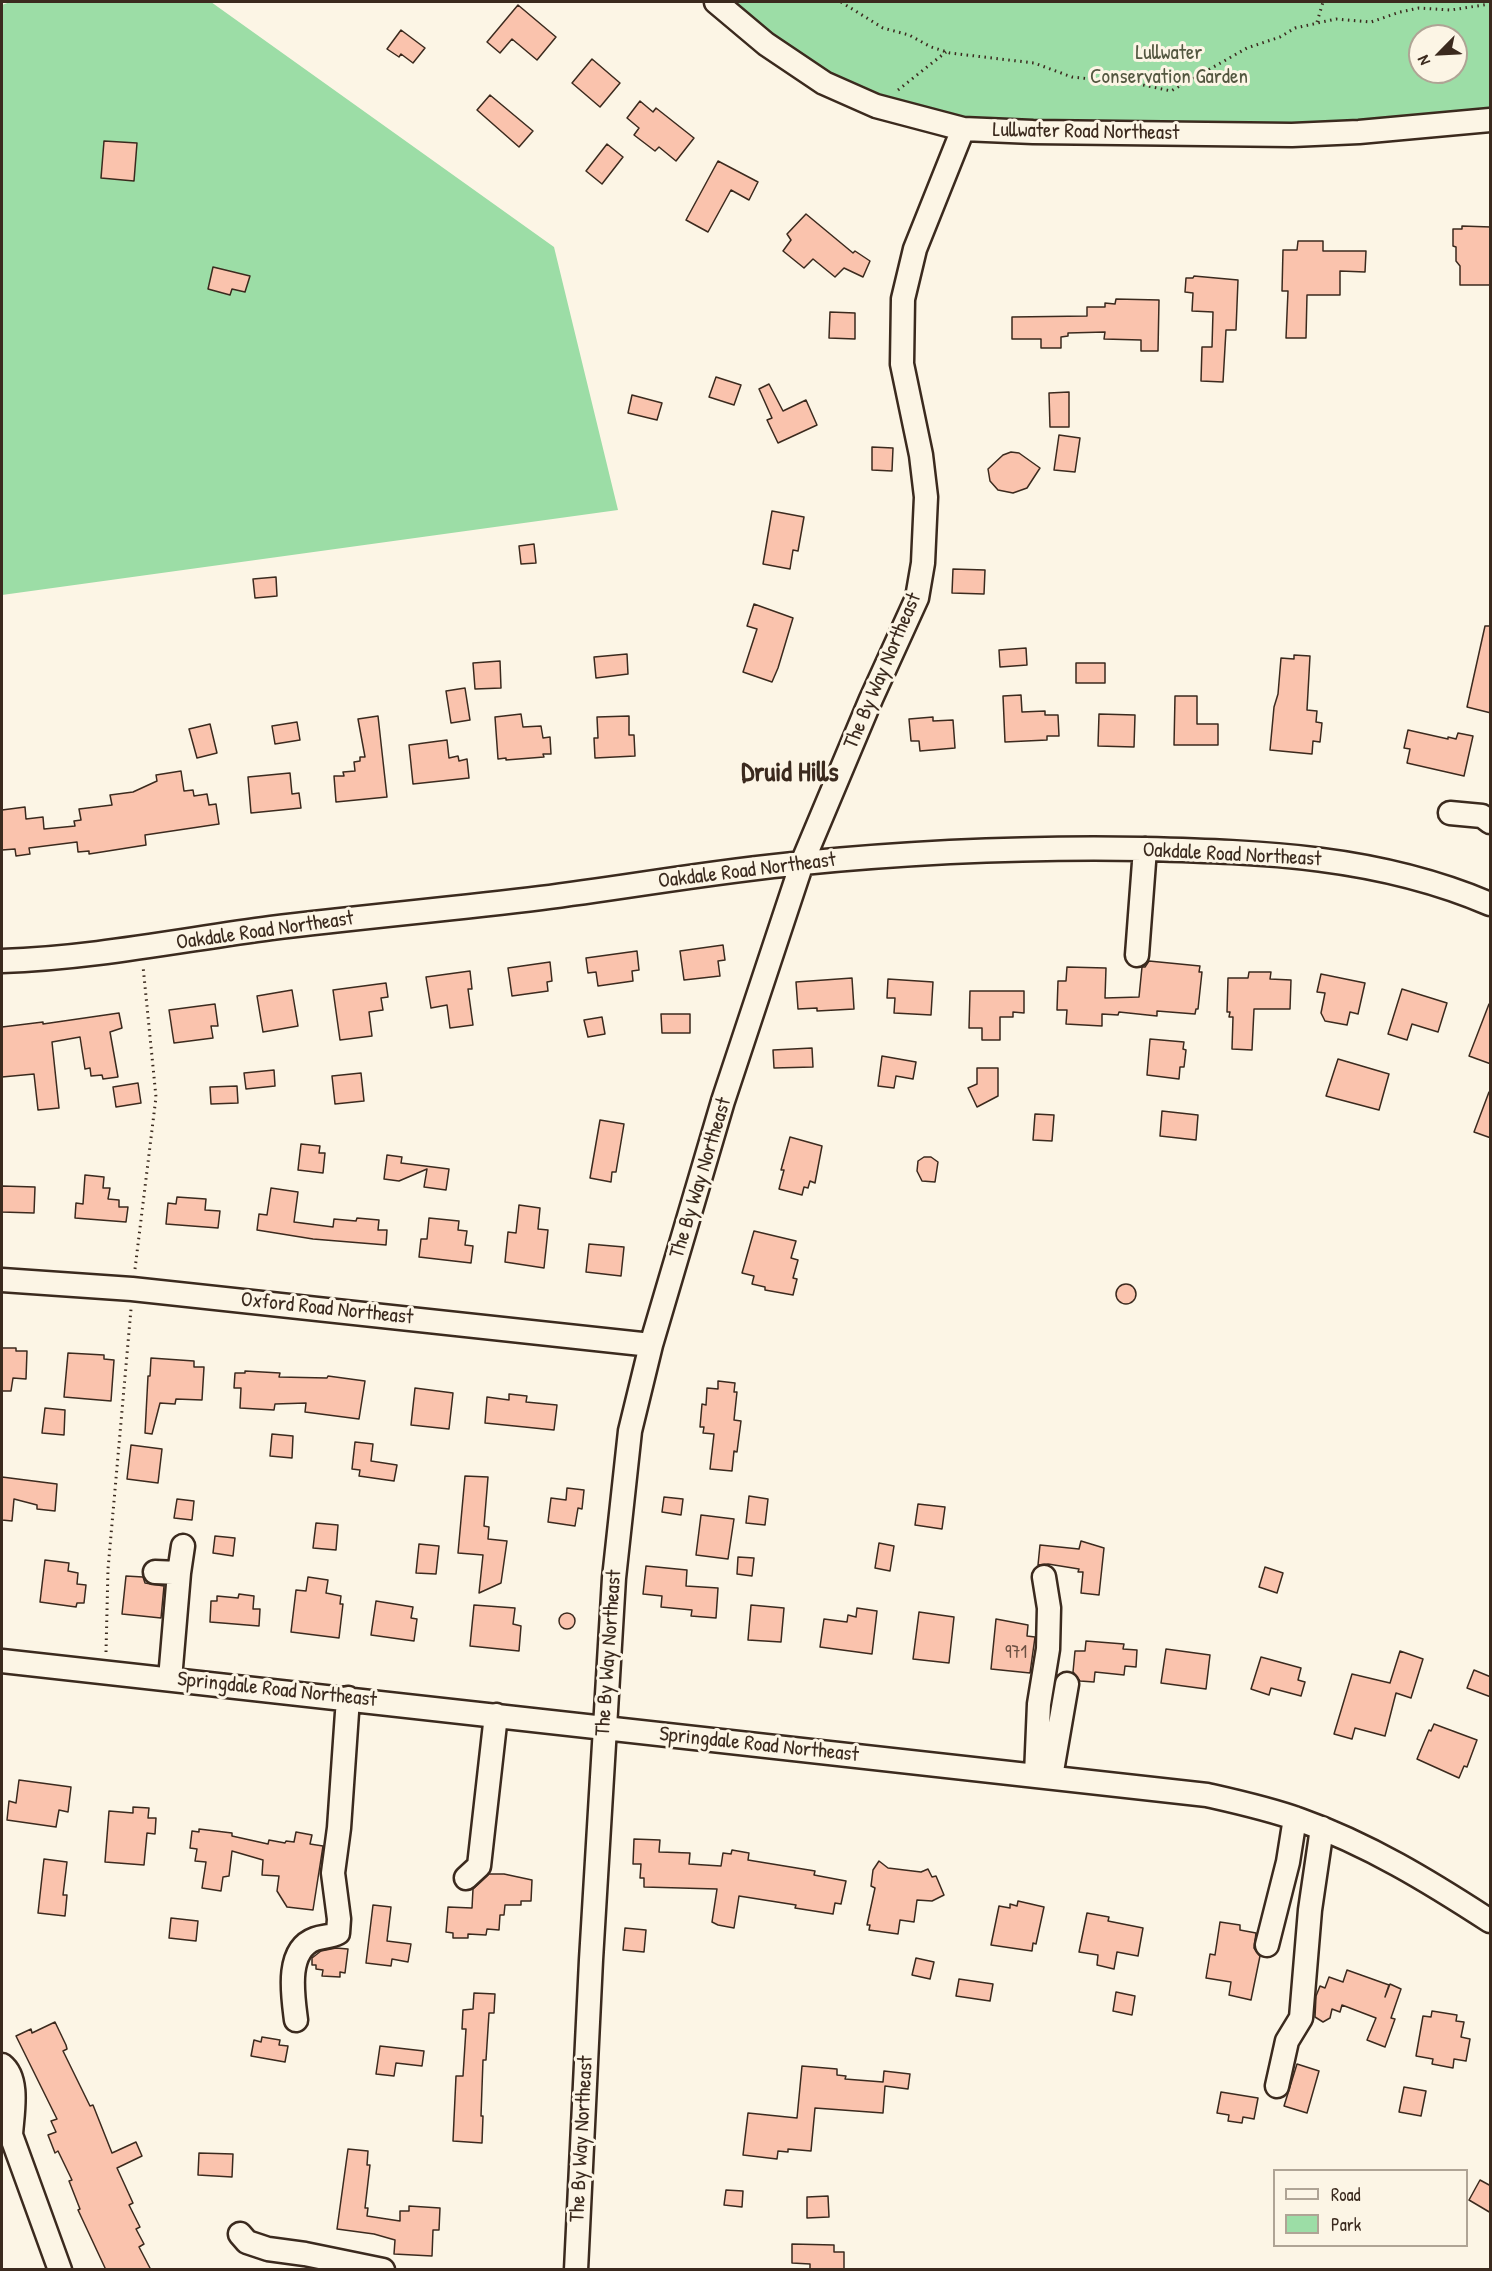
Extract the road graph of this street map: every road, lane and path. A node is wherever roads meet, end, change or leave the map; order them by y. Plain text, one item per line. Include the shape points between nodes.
1 (716, 2) edge
2 (841, 2) edge
3 (1323, 2) edge
4 (1491, 4) edge
5 (1317, 22) junction
6 (946, 52) junction
7 (887, 109) junction
8 (1491, 120) edge
9 (963, 129) junction
10 (1450, 813) dead end
11 (1491, 822) edge
12 (1145, 849) junction
13 (802, 863) junction
14 (1491, 904) edge
15 (1137, 955) dead end
16 (2, 961) edge
17 (2, 1280) edge
18 (651, 1345) junction
19 (183, 1546) dead end
20 (155, 1572) dead end
21 (179, 1573) junction
22 (1044, 1577) dead end
23 (2, 1661) edge
24 (170, 1679) junction
25 (1067, 1684) dead end
26 (348, 1698) junction
27 (496, 1715) junction
28 (604, 1727) junction
29 (1043, 1776) junction
30 (1295, 1818) junction
31 (1322, 1828) junction
32 (466, 1878) dead end
33 (1491, 1920) edge
34 (1267, 1945) dead end
35 (296, 2020) dead end
36 (2, 2066) edge
37 (1277, 2086) dead end
38 (6, 2130) edge
39 (240, 2234) dead end
40 (60, 2270) edge
41 (383, 2270) edge
42 (576, 2270) edge

1 - 7 street, Lullwater Road Northeast via 797,66 849,95
2 - 6 path via 883,28 909,34
3 - 5 path
4 - 5 path via 1451,10 1419,8 1371,22
5 - 6 path via 1247,48 1172,91 1072,77 1034,63
6 - 7 path via 904,84 891,97
7 - 9 street, Lullwater Road Northeast
8 - 9 street, Lullwater Road Northeast via 1292,135
9 - 13 street, The By Way Northeast via 915,249 903,299 903,364 926,497 924,563 917,598
10 - 11 street via 1482,816
12 - 13 street, Oakdale Road Northeast via 950,851
12 - 14 street, Oakdale Road Northeast via 1306,856 1417,877
12 - 15 street
13 - 16 street, Oakdale Road Northeast via 541,898 271,928 118,951
13 - 18 street, The By Way Northeast via 723,1101
17 - 18 street, Oxford Road Northeast via 132,1289
18 - 28 street, The By Way Northeast via 627,1455
19 - 21 street
20 - 21 street
21 - 24 street
22 - 29 street via 1049,1608 1048,1649 1039,1704
23 - 24 street, Springdale Road Northeast
24 - 26 street, Springdale Road Northeast
25 - 29 street
26 - 27 street, Springdale Road Northeast
26 - 35 street via 333,1873 338,1933 315,1939 296,1957 292,1990
27 - 28 street, Springdale Road Northeast
27 - 32 street via 479,1866
28 - 29 street, Springdale Road Northeast
28 - 42 street, The By Way Northeast
29 - 30 street, Springdale Road Northeast via 1207,1795
30 - 31 street, Springdale Road Northeast
30 - 34 street
31 - 33 street, Springdale Road Northeast via 1380,1854
31 - 37 street via 1301,2018 1287,2042
36 - 38 street via 12,2082
38 - 40 street
39 - 41 street via 247,2242 268,2250

